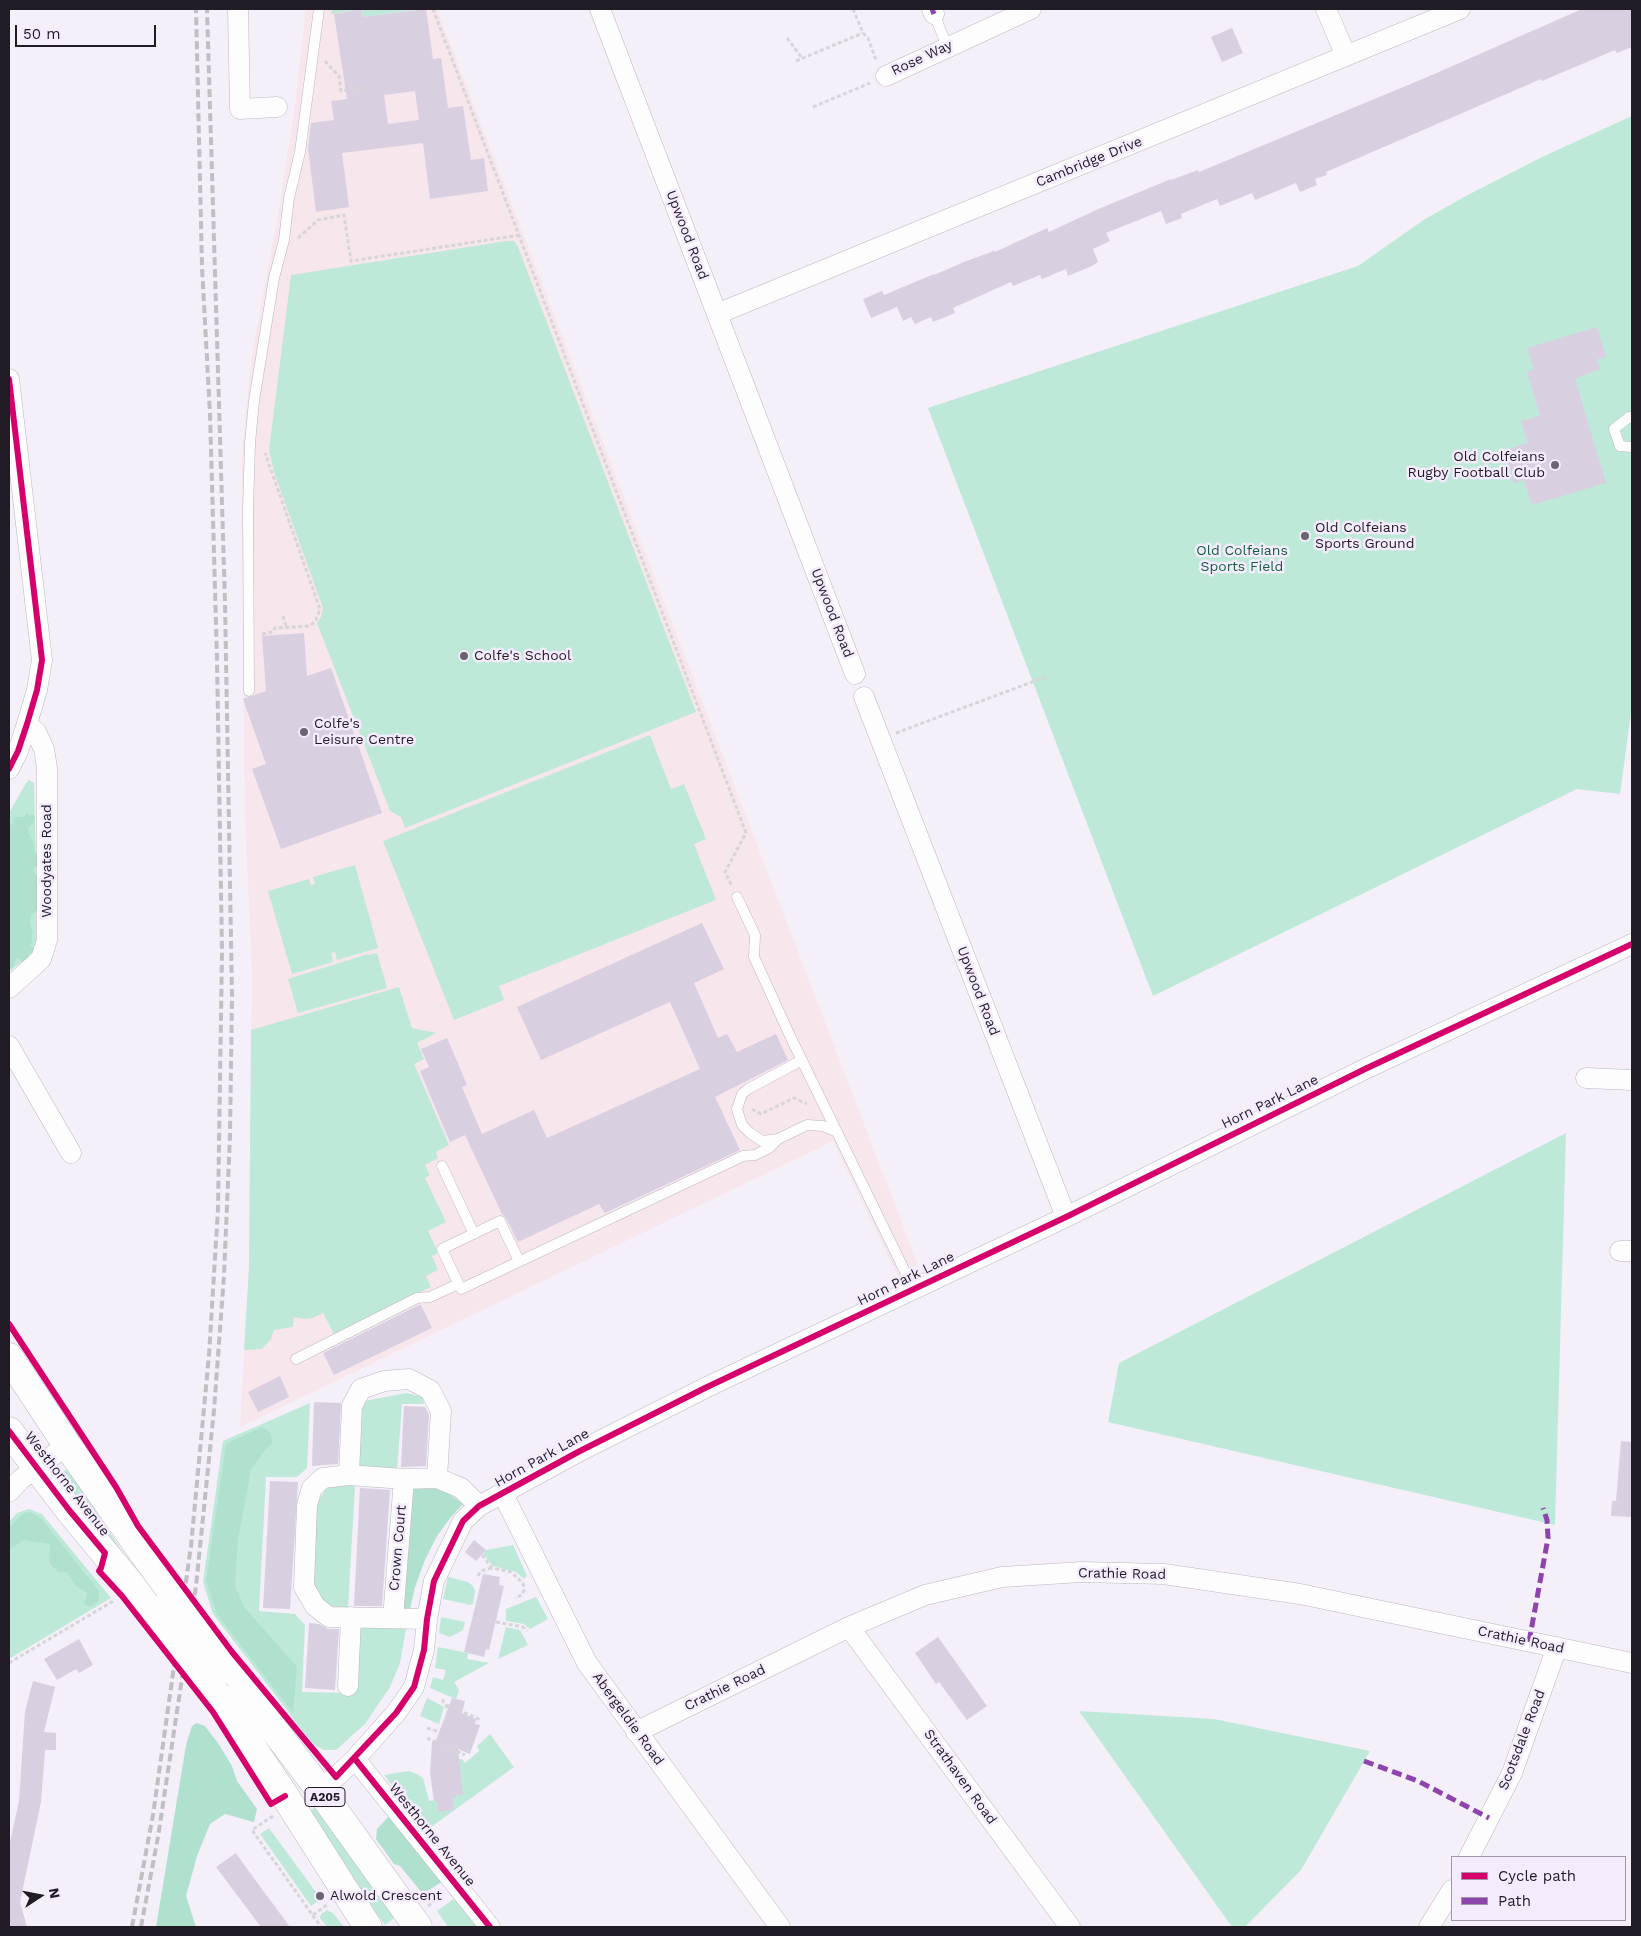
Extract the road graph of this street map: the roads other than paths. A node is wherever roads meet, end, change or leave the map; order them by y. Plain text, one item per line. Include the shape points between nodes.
1 (238, 9) edge
2 (319, 9) edge
3 (600, 9) edge
4 (1031, 9) edge
5 (1326, 9) edge
6 (1460, 9) edge
7 (933, 12) edge
8 (947, 46) junction
9 (1346, 56) junction
10 (884, 76) road end
11 (277, 108) dead end
12 (717, 314) junction
13 (9, 379) edge
14 (1632, 418) edge
15 (1632, 447) edge
16 (855, 674) dead end
17 (249, 691) dead end
18 (864, 697) dead end
19 (28, 724) junction
20 (9, 769) edge
21 (737, 898) road end
22 (1632, 944) edge
23 (9, 988) edge
24 (9, 1046) edge
25 (802, 1060) junction
26 (1586, 1078) dead end
27 (1632, 1080) edge
28 (837, 1132) junction
29 (754, 1136) junction
30 (778, 1140) junction
31 (71, 1153) dead end
32 (743, 1156) junction
33 (442, 1166) dead end
34 (1066, 1217) junction
35 (474, 1234) junction
36 (519, 1261) junction
37 (458, 1284) junction
38 (914, 1290) junction
39 (9, 1357) edge
40 (296, 1359) dead end
41 (9, 1431) edge
42 (67, 1445) junction
43 (36, 1467) junction
44 (349, 1475) junction
45 (437, 1478) junction
46 (404, 1479) junction
47 (9, 1492) edge
48 (503, 1494) junction
49 (479, 1506) junction
50 (350, 1617) junction
51 (393, 1618) junction
52 (427, 1619) junction
53 (849, 1627) junction
54 (1557, 1648) junction
55 (1632, 1663) edge
56 (348, 1686) dead end
57 (636, 1732) junction
58 (354, 1759) junction
59 (319, 1789) junction
60 (1470, 1856) edge
61 (1451, 1892) edge
62 (368, 1927) edge
63 (418, 1927) edge
64 (490, 1927) edge
65 (780, 1927) edge
66 (1070, 1927) edge
67 (1428, 1927) edge

1 - 11 street via 240,109
2 - 17 lane via 300,152 274,278 253,410 248,509
3 - 12 street, Upwood Road
4 - 8 street, Rose Way
5 - 9 street
6 - 9 street, Cambridge Drive
7 - 8 lane
8 - 10 street, Rose Way
9 - 12 street, Cambridge Drive
12 - 16 street, Upwood Road
13 - 19 street via 42,660
14 - 15 lane via 1614,430 1620,446
18 - 34 street, Upwood Road
19 - 20 street
19 - 23 street, Woodyates Road via 44,749 47,768 47,940 41,959
21 - 25 lane via 755,935 754,957
22 - 34 street, Horn Park Lane via 1365,1069
24 - 31 street
25 - 28 lane
25 - 29 lane via 748,1089 738,1102 742,1125
26 - 27 street
28 - 30 lane via 823,1126 807,1125
28 - 38 lane
29 - 30 lane via 762,1140
29 - 32 lane via 752,1146
30 - 32 lane via 756,1155
32 - 36 lane
33 - 35 lane
34 - 38 street, Horn Park Lane
35 - 36 lane via 500,1221
35 - 37 lane via 442,1249
36 - 37 lane via 461,1288
37 - 40 lane via 430,1297 417,1298
38 - 48 street, Horn Park Lane via 705,1388
39 - 42 highway, Westhorne Avenue / A205
41 - 43 highway, Westhorne Avenue / A205
42 - 43 street
42 - 59 highway, Westhorne Avenue / A205, bridge via 143,1553
43 - 47 street
43 - 62 highway, Westhorne Avenue / A205, bridge via 217,1695
44 - 45 street via 352,1406 362,1390 384,1381 409,1379 430,1390 441,1411
44 - 46 street
44 - 50 street via 324,1478 312,1488 308,1505 304,1587 315,1606 329,1617
45 - 46 street
45 - 49 street via 460,1488
46 - 51 street, Crown Court
48 - 49 street, Horn Park Lane
48 - 57 street, Abergeldie Road via 587,1663
49 - 52 street, Horn Park Lane via 463,1522 451,1544 434,1581
50 - 51 street
50 - 56 street
51 - 52 street
52 - 58 street, Horn Park Lane via 424,1650 414,1687 396,1713
53 - 54 street, Crathie Road via 925,1595 1002,1577 1082,1572 1164,1574 1300,1594
53 - 57 street, Crathie Road
53 - 66 street, Strathaven Road
54 - 55 street, Crathie Road
54 - 60 street, Scotsdale Road via 1512,1774
57 - 65 street, Abergeldie Road
58 - 59 street, Horn Park Lane
58 - 64 street, Westhorne Avenue
59 - 63 highway, Westhorne Avenue / A205
61 - 67 street

